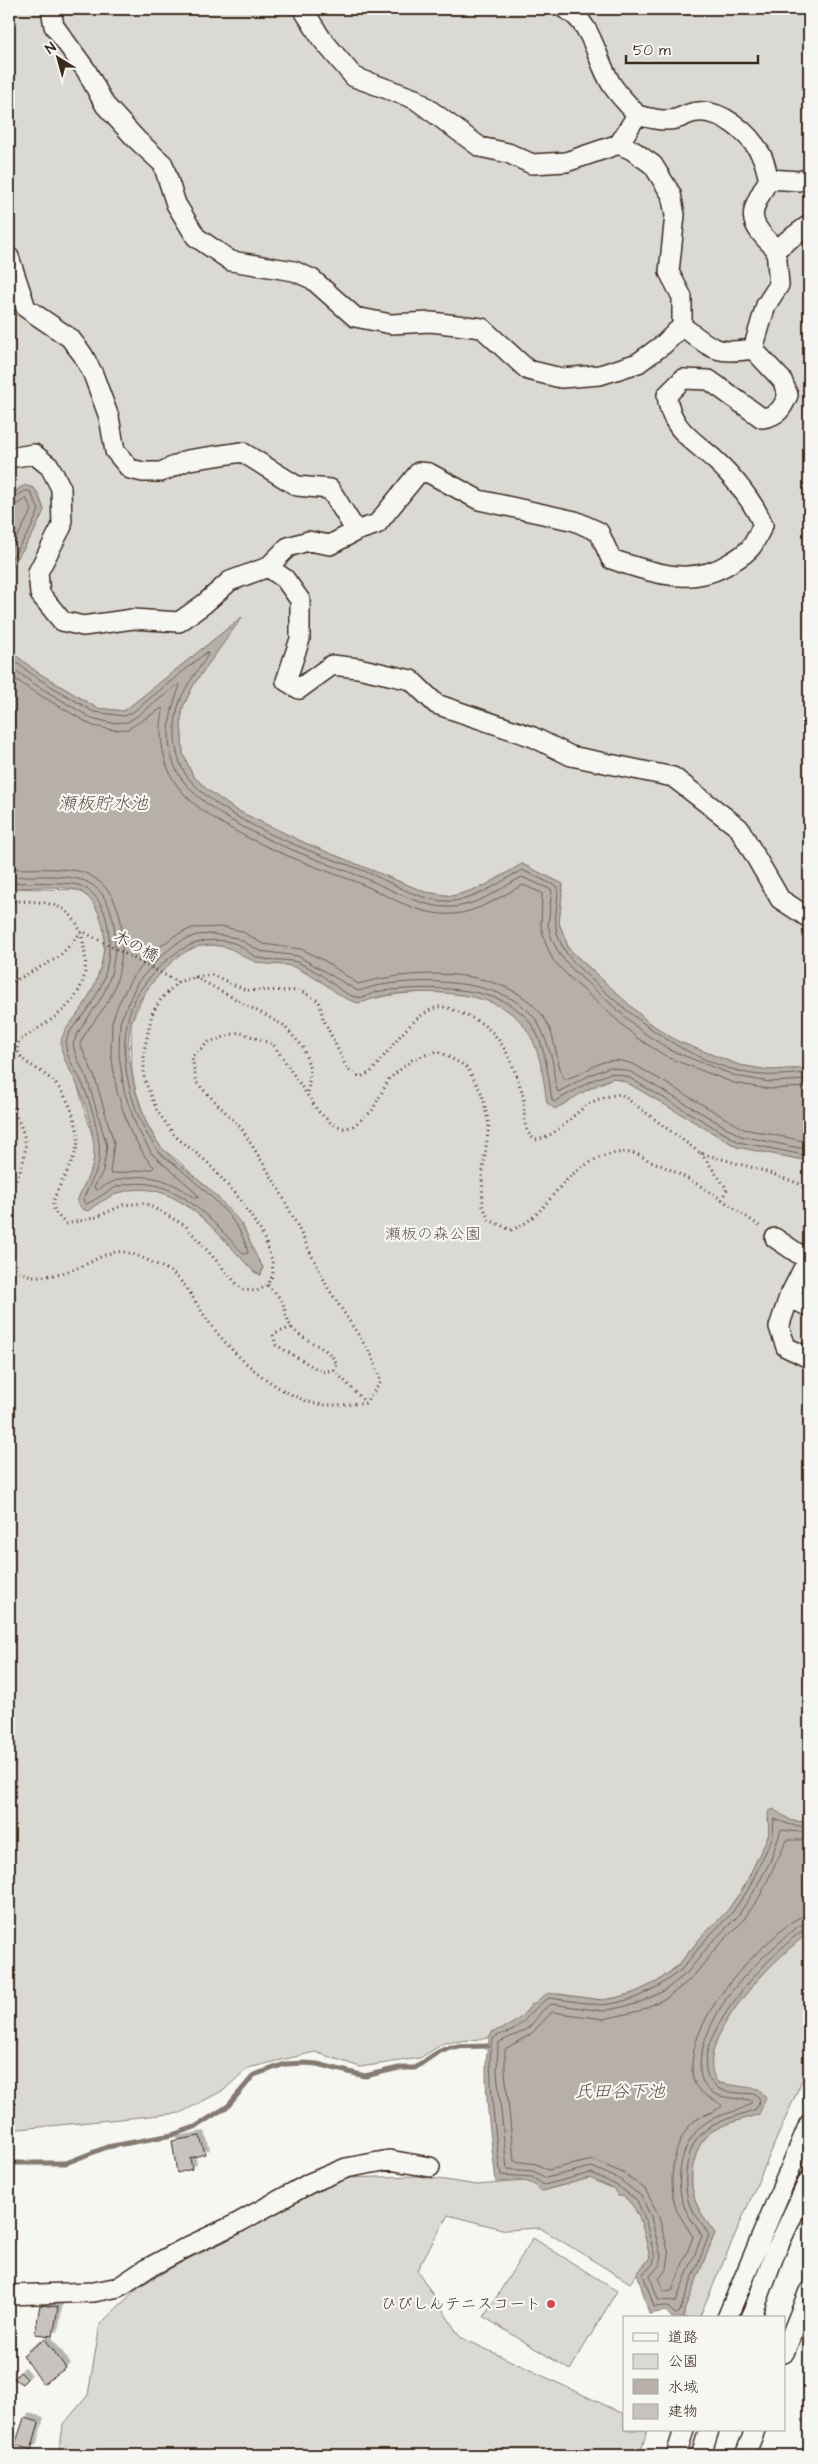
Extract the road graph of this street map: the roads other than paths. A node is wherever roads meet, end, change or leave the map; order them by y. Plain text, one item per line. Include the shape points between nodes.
1 (51, 9) edge
2 (303, 9) edge
3 (565, 9) edge
4 (637, 115) junction
5 (619, 144) junction
6 (809, 178) edge
7 (769, 179) junction
8 (809, 226) edge
9 (776, 248) junction
10 (9, 257) edge
11 (682, 326) junction
12 (753, 349) junction
13 (9, 458) edge
14 (356, 531) junction
15 (268, 566) junction
16 (809, 918) edge
17 (774, 1238) road end
18 (808, 1261) edge
19 (790, 1297) junction
20 (809, 1307) edge
21 (809, 1358) edge
22 (809, 2124) edge
23 (430, 2167) dead end
24 (809, 2180) edge
25 (809, 2291) edge
26 (11, 2300) edge
27 (728, 2316) edge
28 (752, 2316) edge
29 (786, 2348) edge
30 (683, 2432) edge
31 (708, 2432) edge
32 (754, 2432) edge
33 (676, 2455) edge
34 (701, 2455) edge
35 (745, 2455) edge

1 - 11 street via 54,26 86,70 105,105 163,164 176,204 196,237 231,261 294,270 312,279 355,317 391,324 431,322 482,328 528,370 561,378 600,375 638,363
2 - 5 street via 321,38 354,76 415,99 480,147 508,153 532,164 566,162
3 - 4 street via 583,23 601,66
4 - 5 street
4 - 7 street via 674,119 697,112 714,113 748,137 761,154
5 - 11 street via 653,165 671,194 675,215 669,272 682,297
6 - 7 street via 799,181
7 - 9 street via 752,211 754,226
8 - 9 street
9 - 12 street via 779,286 766,305
10 - 14 street via 26,308 70,338 83,355 109,417 115,451 130,469 161,472 188,460 242,452 297,486 330,489
11 - 12 street via 710,347 728,353
12 - 14 street via 782,380 788,395 782,409 772,417 762,418 709,380 683,379 667,395 668,410 677,425 716,461 759,514 762,525 751,547 719,570 696,577 647,572 611,559 599,532 575,521 479,500 429,473 419,472 377,524
13 - 15 street via 34,454 50,467 61,488 62,526 38,572 40,594 62,621 83,626 134,619 179,622 230,581
14 - 15 street via 330,545 308,541 288,547
15 - 16 street via 285,579 300,600 300,639 286,681 298,688 332,665 411,680 436,704 533,737 572,756 673,777 739,828 780,899
17 - 18 street
18 - 19 street
19 - 20 street
19 - 21 street via 779,1327 786,1346
22 - 27 street
23 - 26 street via 389,2160 346,2168 310,2182 146,2269 119,2287
24 - 28 street via 775,2253
25 - 29 street
30 - 33 street
31 - 34 street
32 - 35 street

